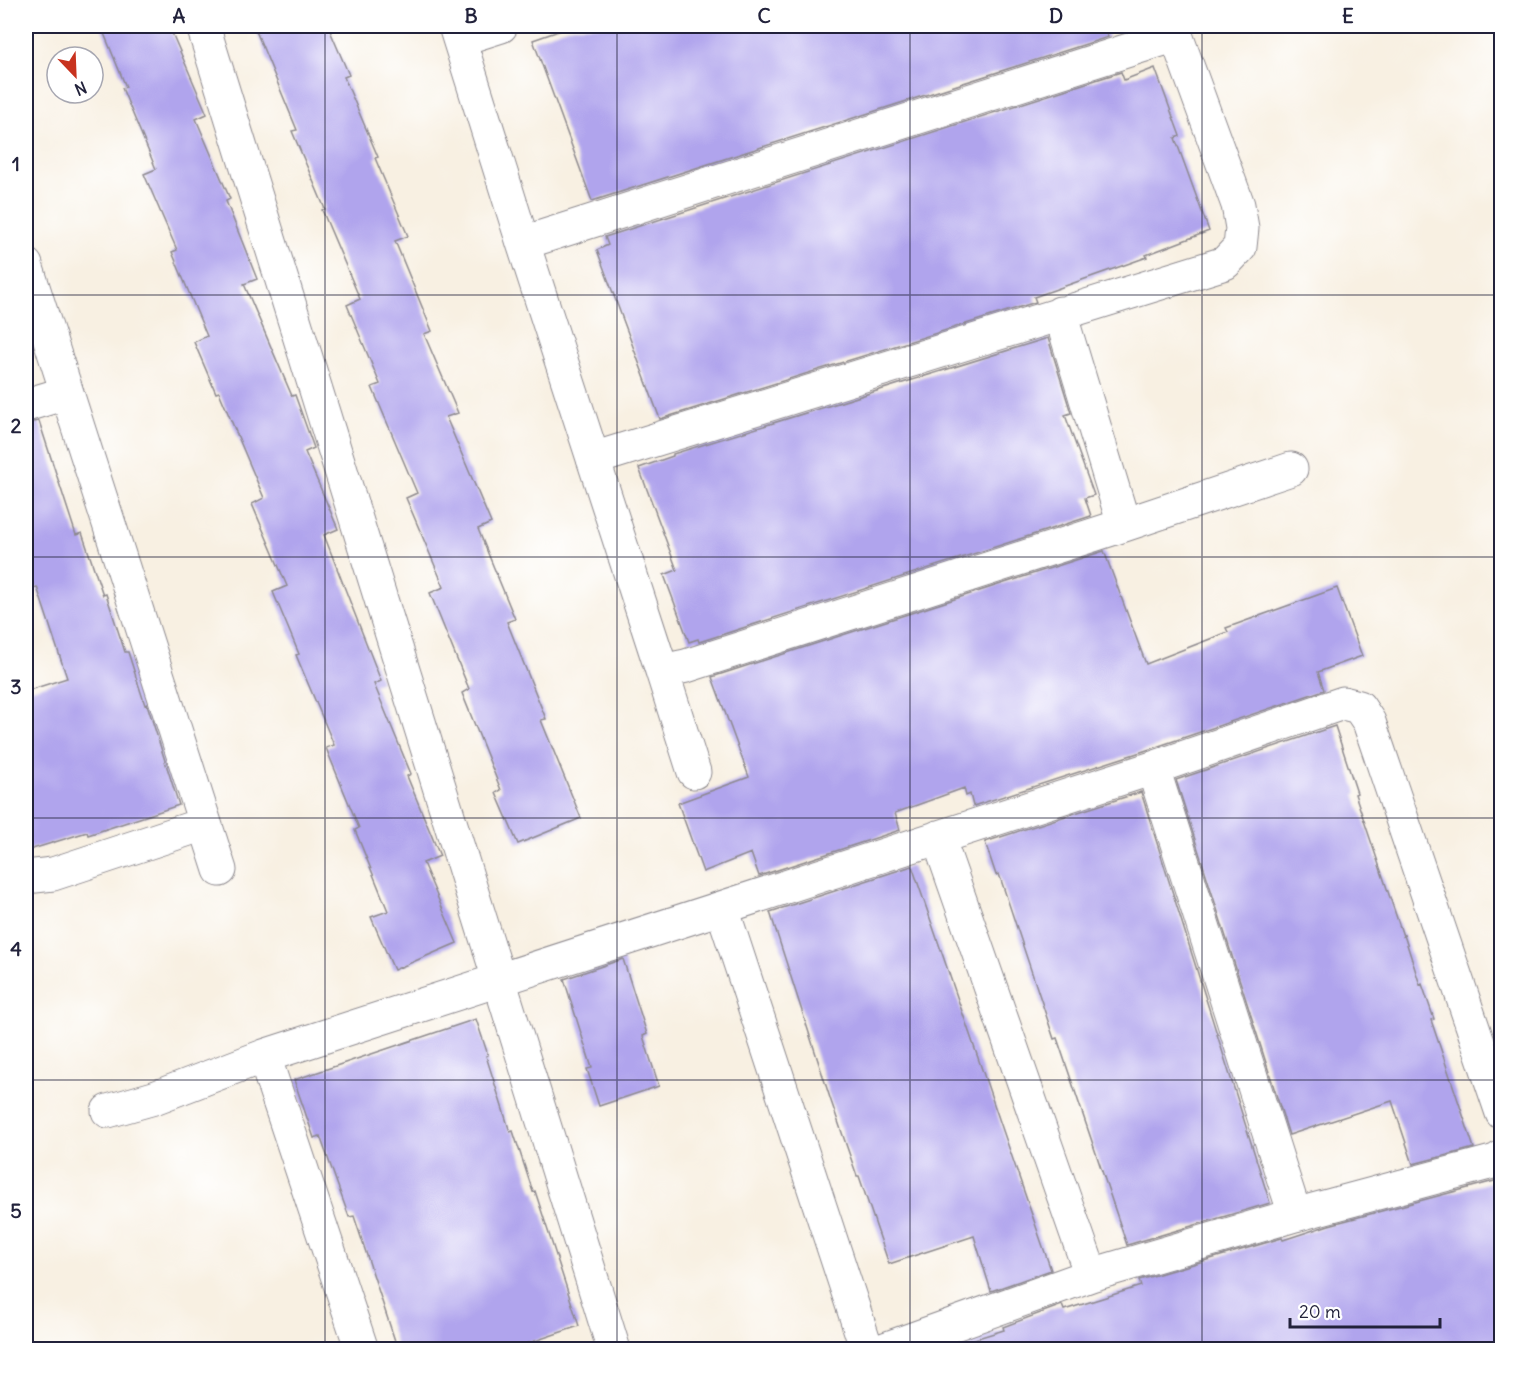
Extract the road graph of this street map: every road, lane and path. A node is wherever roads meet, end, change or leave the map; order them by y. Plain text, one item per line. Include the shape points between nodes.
1 (203, 26) edge
2 (501, 26) edge
3 (1173, 30) edge
4 (457, 32) edge
5 (523, 243) junction
6 (26, 265) edge
7 (1060, 313) junction
8 (66, 393) junction
9 (26, 405) edge
10 (593, 459) junction
11 (1291, 469) dead end
12 (1124, 525) junction
13 (662, 671) junction
14 (1153, 768) junction
15 (694, 772) dead end
16 (204, 824) junction
17 (938, 837) junction
18 (220, 870) dead end
19 (26, 877) edge
20 (722, 908) junction
21 (500, 980) junction
22 (264, 1056) junction
23 (108, 1111) dead end
24 (1502, 1113) edge
25 (1502, 1157) edge
26 (1295, 1215) junction
27 (1091, 1275) junction
28 (362, 1350) edge
29 (614, 1350) edge
30 (867, 1350) edge
31 (882, 1350) edge

1 - 21 street
2 - 4 street
3 - 5 street
3 - 7 street via 1238,205 1240,247 1225,262
4 - 5 street
5 - 10 street
6 - 8 street
7 - 10 street
7 - 12 street
8 - 9 street
8 - 16 street
10 - 13 street
11 - 12 street
12 - 13 street
13 - 15 street
14 - 17 street
14 - 24 street via 1342,703 1359,707 1370,722
14 - 26 street
16 - 18 street
16 - 19 street via 52,874
17 - 20 street
17 - 27 street
20 - 21 street
20 - 30 street
21 - 22 street
21 - 29 street
22 - 23 street via 154,1098
22 - 28 street
25 - 26 street
26 - 27 street
27 - 31 street

